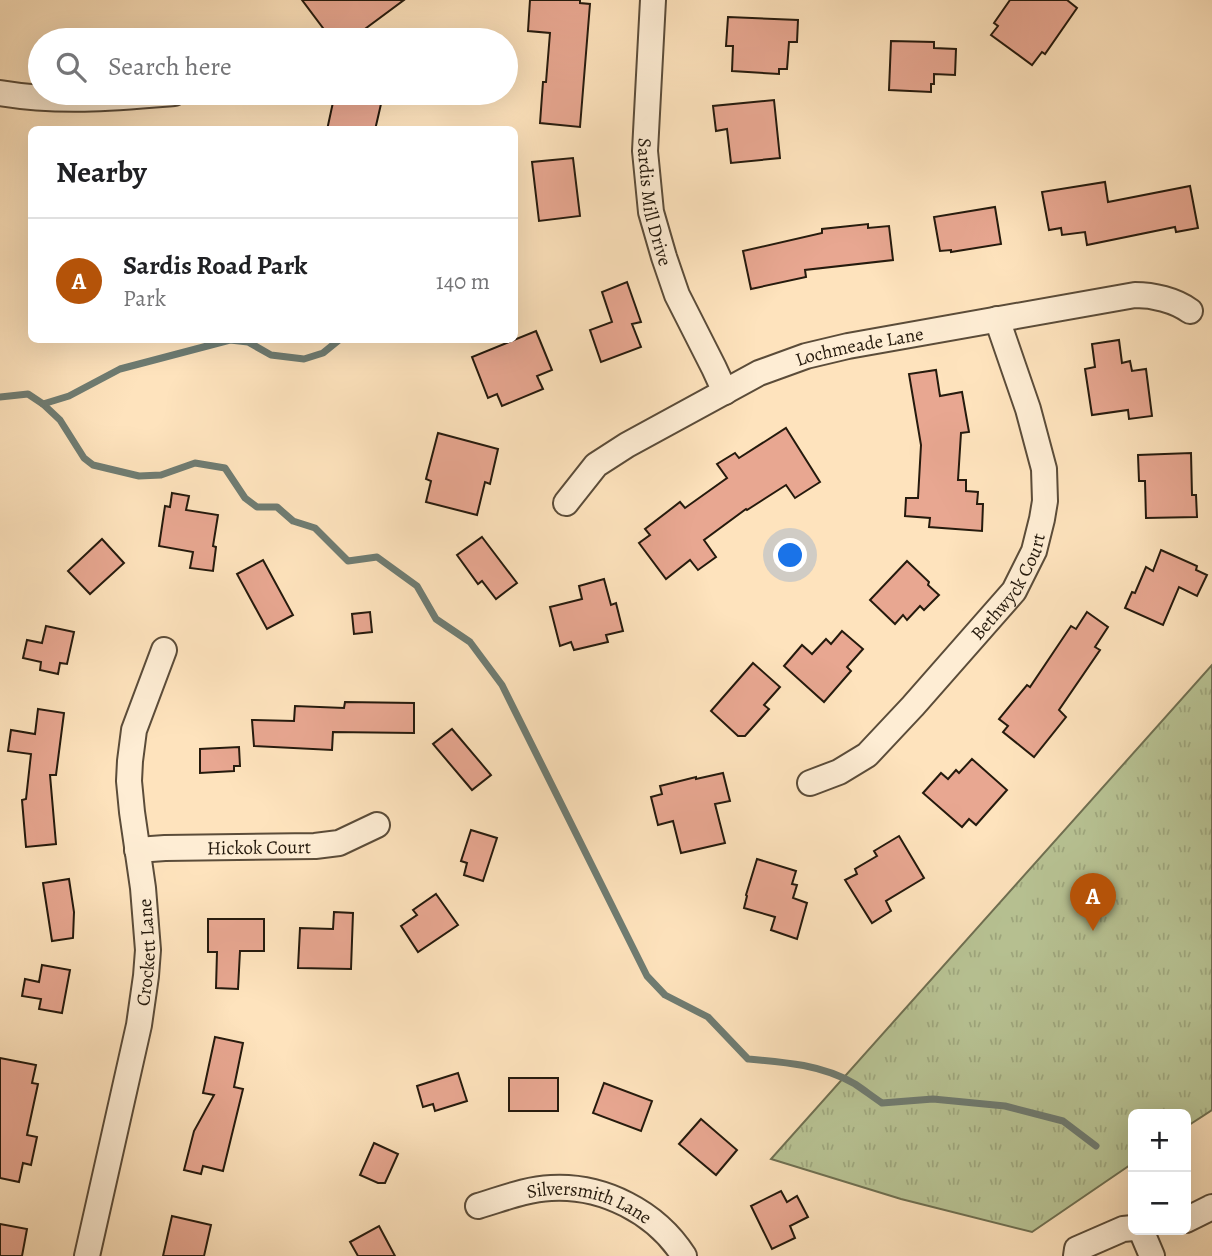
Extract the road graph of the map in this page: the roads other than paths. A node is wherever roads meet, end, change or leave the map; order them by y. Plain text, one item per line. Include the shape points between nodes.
1 (653, 0) edge
2 (0, 93) edge
3 (28, 97) edge
4 (1189, 312) dead end
5 (997, 319) junction
6 (725, 392) junction
7 (566, 503) dead end
8 (164, 650) dead end
9 (810, 783) dead end
10 (377, 825) dead end
11 (137, 850) junction
12 (478, 1206) dead end
13 (1212, 1207) edge
14 (1191, 1218) edge
15 (1128, 1228) edge
16 (1143, 1235) edge
17 (87, 1256) edge
18 (684, 1256) edge
19 (1076, 1256) edge
20 (1152, 1256) edge

1 - 6 street, Sardis Mill Drive via 645,151 651,212 677,295
2 - 3 street
4 - 5 street, Lochmeade Lane via 1157,297 1135,295
5 - 6 street, Lochmeade Lane via 806,356 759,373
5 - 9 street, Bethwyck Court via 1044,469 1045,501 1034,551 1014,591 867,755
6 - 7 street, Lochmeade Lane via 596,465
8 - 11 street, Crockett Lane via 132,740 129,781
10 - 11 street, Hickok Court via 339,842 314,846
11 - 17 street, Crockett Lane via 147,937 146,976
12 - 18 street, Silversmith Lane via 524,1192 581,1189 636,1210 671,1238
13 - 14 street
15 - 19 street via 1077,1249
16 - 20 street

